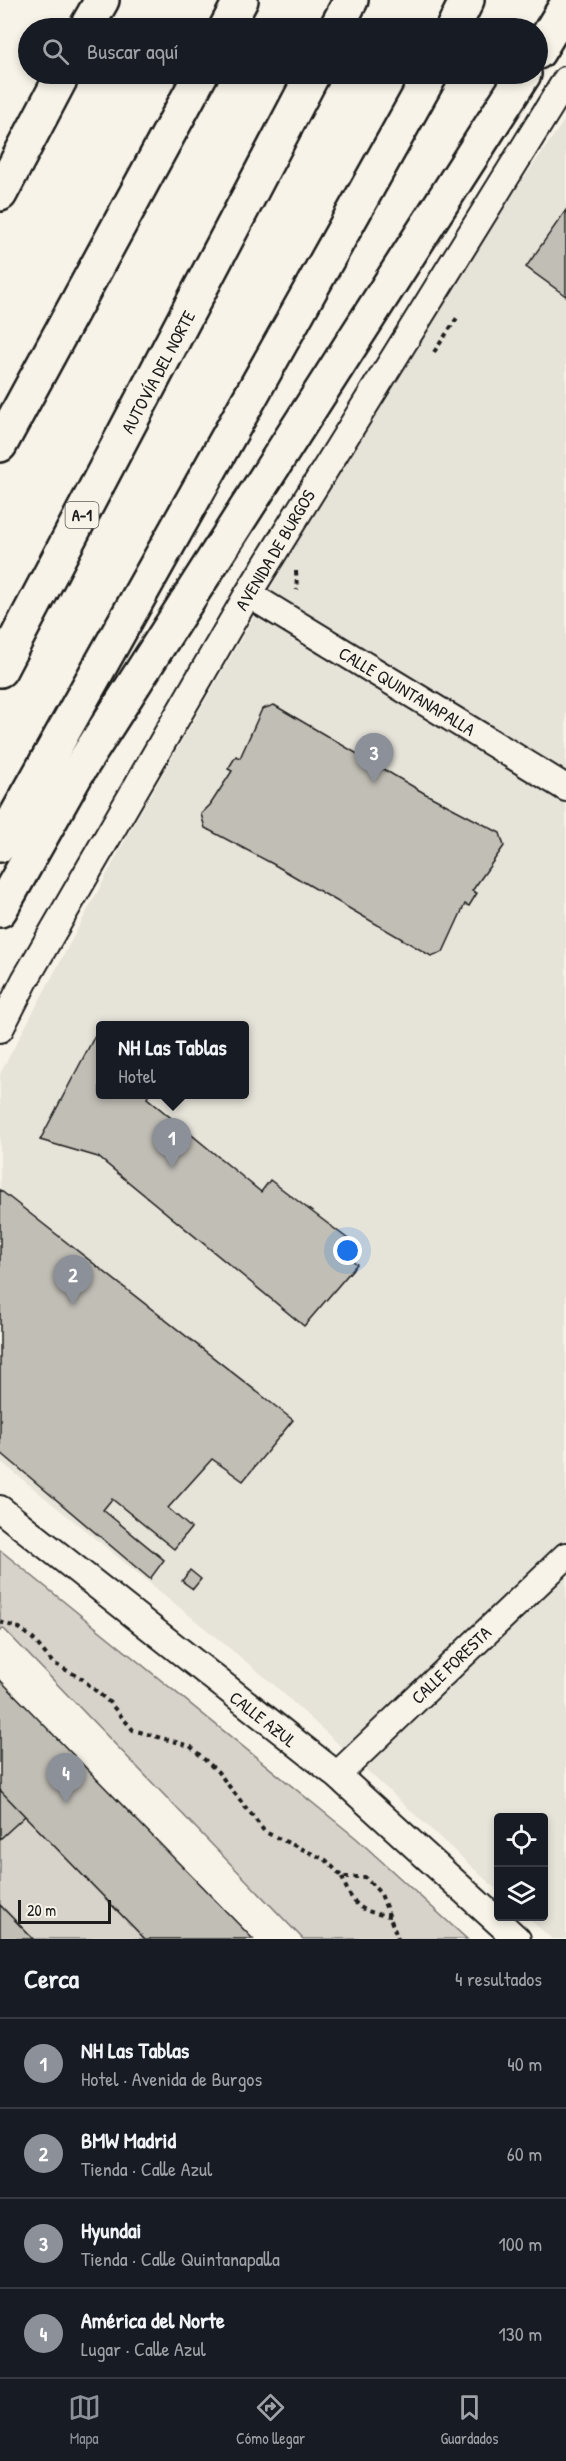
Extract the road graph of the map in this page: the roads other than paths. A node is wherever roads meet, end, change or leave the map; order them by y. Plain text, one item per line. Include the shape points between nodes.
1 (102, 0) edge
2 (241, 0) edge
3 (351, 0) edge
4 (467, 0) edge
5 (566, 6) edge
6 (92, 18) edge
7 (231, 18) edge
8 (341, 18) edge
9 (458, 18) edge
10 (548, 35) edge
11 (566, 80) edge
12 (58, 84) edge
13 (196, 84) edge
14 (308, 84) edge
15 (424, 84) edge
16 (518, 84) edge
17 (0, 194) edge
18 (0, 446) edge
19 (248, 594) junction
20 (0, 670) edge
21 (566, 788) edge
22 (0, 845) edge
23 (0, 910) edge
24 (0, 1029) edge
25 (0, 1509) edge
26 (566, 1556) edge
27 (336, 1775) junction
28 (518, 1939) edge

1 - 6 main road
2 - 7 main road
3 - 8 main road
4 - 9 main road
5 - 10 main road
11 - 19 street, AVENIDA DE BURGOS
12 - 17 main road
13 - 18 main road
14 - 20 main road, AUTOVÍA DEL NORTE / A-1
15 - 22 main road
16 - 23 main road via 77,773
19 - 21 street, CALLE QUINTANAPALLA
19 - 24 street, AVENIDA DE BURGOS
25 - 27 street, CALLE AZUL
26 - 27 street, CALLE FORESTA
27 - 28 street, CALLE AZUL

